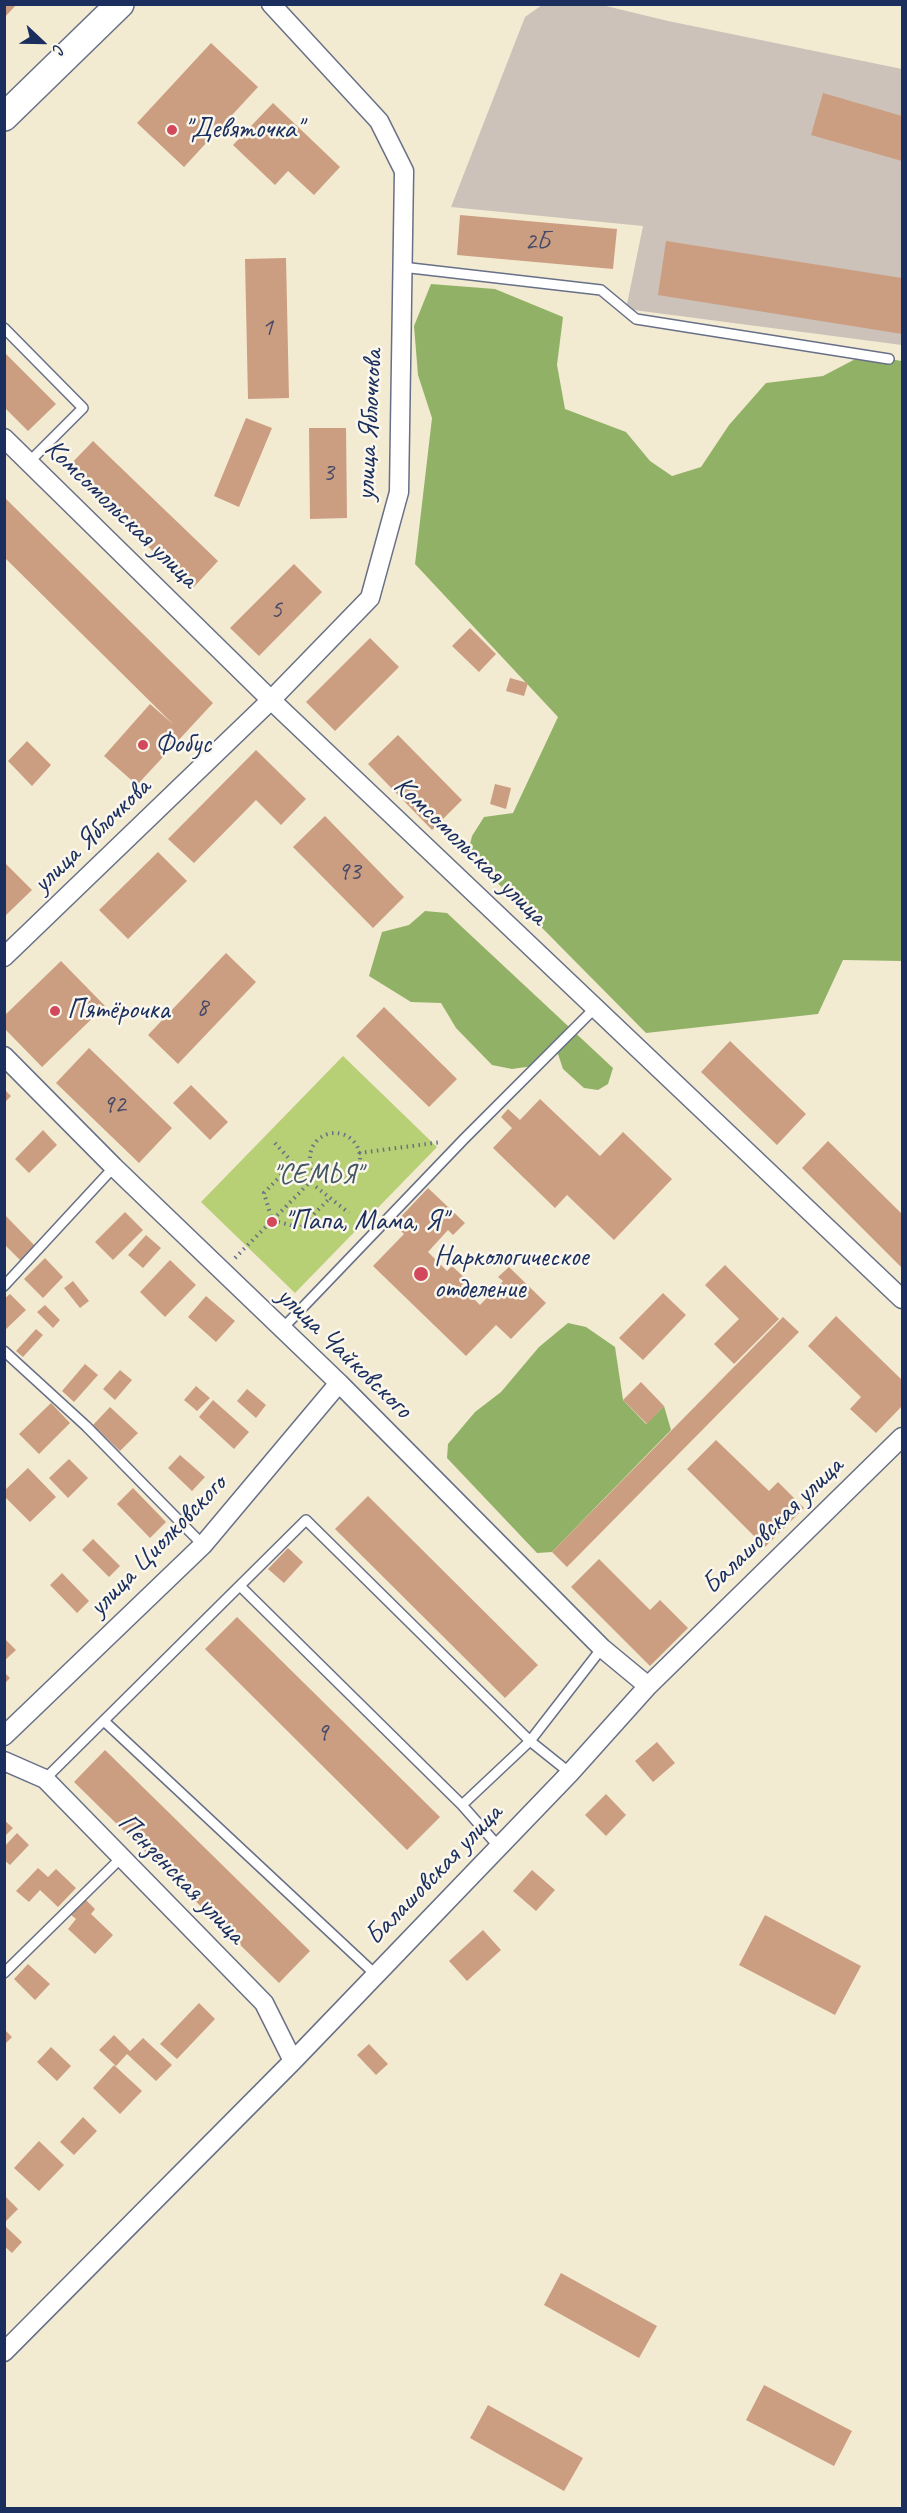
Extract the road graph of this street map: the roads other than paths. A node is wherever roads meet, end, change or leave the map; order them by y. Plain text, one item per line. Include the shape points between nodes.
1 (120, 4) edge
2 (271, 4) edge
3 (4, 117) edge
4 (402, 267) junction
5 (4, 328) edge
6 (889, 359) dead end
7 (4, 438) edge
8 (29, 462) junction
9 (271, 700) junction
10 (4, 957) edge
11 (595, 1008) junction
12 (4, 1056) edge
13 (114, 1167) junction
14 (4, 1286) edge
15 (903, 1299) edge
16 (282, 1329) junction
17 (4, 1351) edge
18 (339, 1383) junction
19 (903, 1437) edge
20 (203, 1545) junction
21 (240, 1586) junction
22 (602, 1648) junction
23 (648, 1686) junction
24 (104, 1721) junction
25 (4, 1736) edge
26 (530, 1741) junction
27 (4, 1761) edge
28 (570, 1773) junction
29 (45, 1779) junction
30 (462, 1805) junction
31 (499, 1847) junction
32 (122, 1857) junction
33 (4, 1973) edge
34 (375, 1974) junction
35 (293, 2061) junction
36 (8, 2341) edge

1 - 3 street
2 - 4 street, улица Яблочкова via 379,122 404,171
4 - 6 lane via 602,290 636,319
4 - 9 street, улица Яблочкова via 399,492 370,598
5 - 8 lane via 83,408
7 - 8 street, Комсомольская улица
8 - 9 street, Комсомольская улица
9 - 10 street, улица Яблочкова
9 - 11 street, Комсомольская улица
11 - 15 street, Комсомольская улица
11 - 16 lane
12 - 13 street, улица Чайковского
13 - 14 lane
13 - 16 street, улица Чайковского
16 - 18 street, улица Чайковского
17 - 20 lane via 86,1426
18 - 20 street, улица Циолковского
18 - 22 street, улица Чайковского
19 - 23 street, Балашовская улица
20 - 25 street, улица Циолковского
21 - 24 lane
21 - 26 lane via 306,1520
21 - 30 lane
22 - 23 street, улица Чайковского
22 - 26 lane
23 - 28 street, Балашовская улица
24 - 29 lane
24 - 34 lane
26 - 28 lane
26 - 30 lane
27 - 29 street, Пензенская улица
28 - 31 street, Балашовская улица
29 - 32 street, Пензенская улица
30 - 31 lane
31 - 34 street, Балашовская улица
32 - 33 lane
32 - 35 street, Пензенская улица via 264,2003
34 - 35 street, Балашовская улица
35 - 36 street, Балашовская улица

